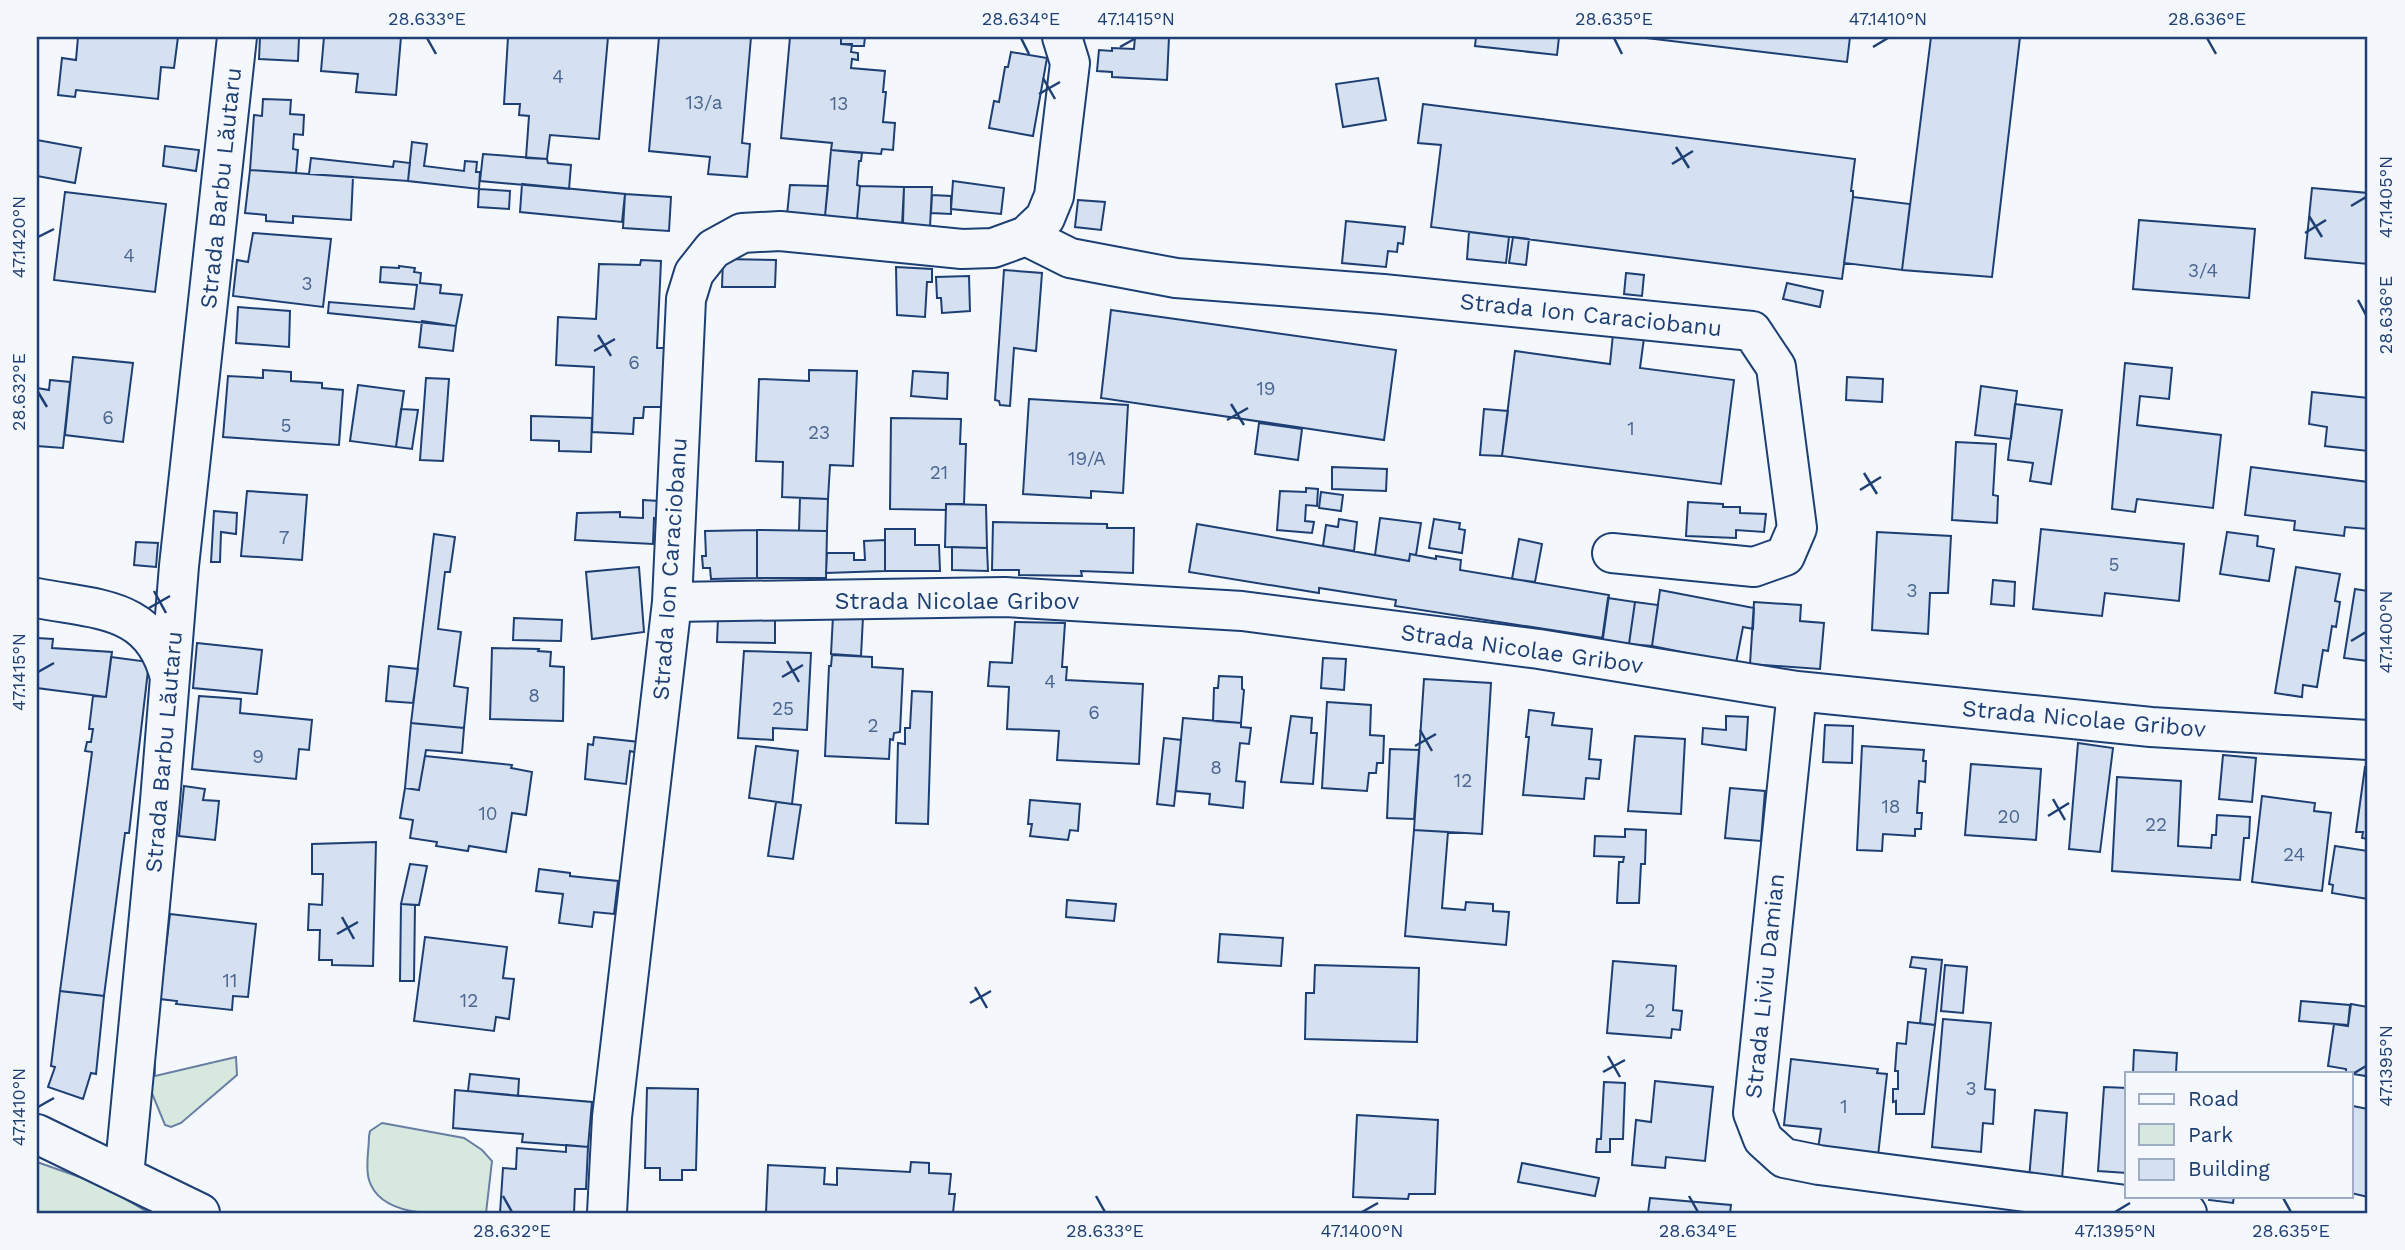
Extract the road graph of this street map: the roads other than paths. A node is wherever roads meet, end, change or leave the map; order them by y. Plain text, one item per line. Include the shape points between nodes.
1 (237, 37) edge
2 (1062, 37) edge
3 (1026, 236) junction
4 (1612, 553) dead end
5 (37, 598) edge
6 (672, 602) junction
7 (170, 681) junction
8 (1797, 691) junction
9 (2368, 740) edge
10 (37, 1134) edge
11 (124, 1176) junction
12 (200, 1213) edge
13 (607, 1213) edge
14 (2187, 1213) edge

1 - 7 street, Strada Barbu Lăutaru
2 - 3 street, Strada Ion Caraciobanu via 1070,63 1054,196 1045,218
3 - 4 street, Strada Ion Caraciobanu via 1070,258 1176,278 1752,331 1776,368 1797,528 1785,556 1754,567
3 - 6 street, Strada Ion Caraciobanu via 993,248 962,249 780,232 742,233 713,248 694,273 686,299
5 - 7 street via 132,620 153,639
6 - 8 street, Strada Nicolae Gribov via 1005,597 1242,611 1539,649
6 - 13 street, Strada Ion Caraciobanu via 612,1117
7 - 11 street, Strada Barbu Lăutaru
8 - 9 street, Strada Nicolae Gribov via 2151,727
8 - 14 street, Strada Liviu Damian via 1752,1113 1763,1139 1784,1158 1819,1165
10 - 11 street
11 - 12 street

